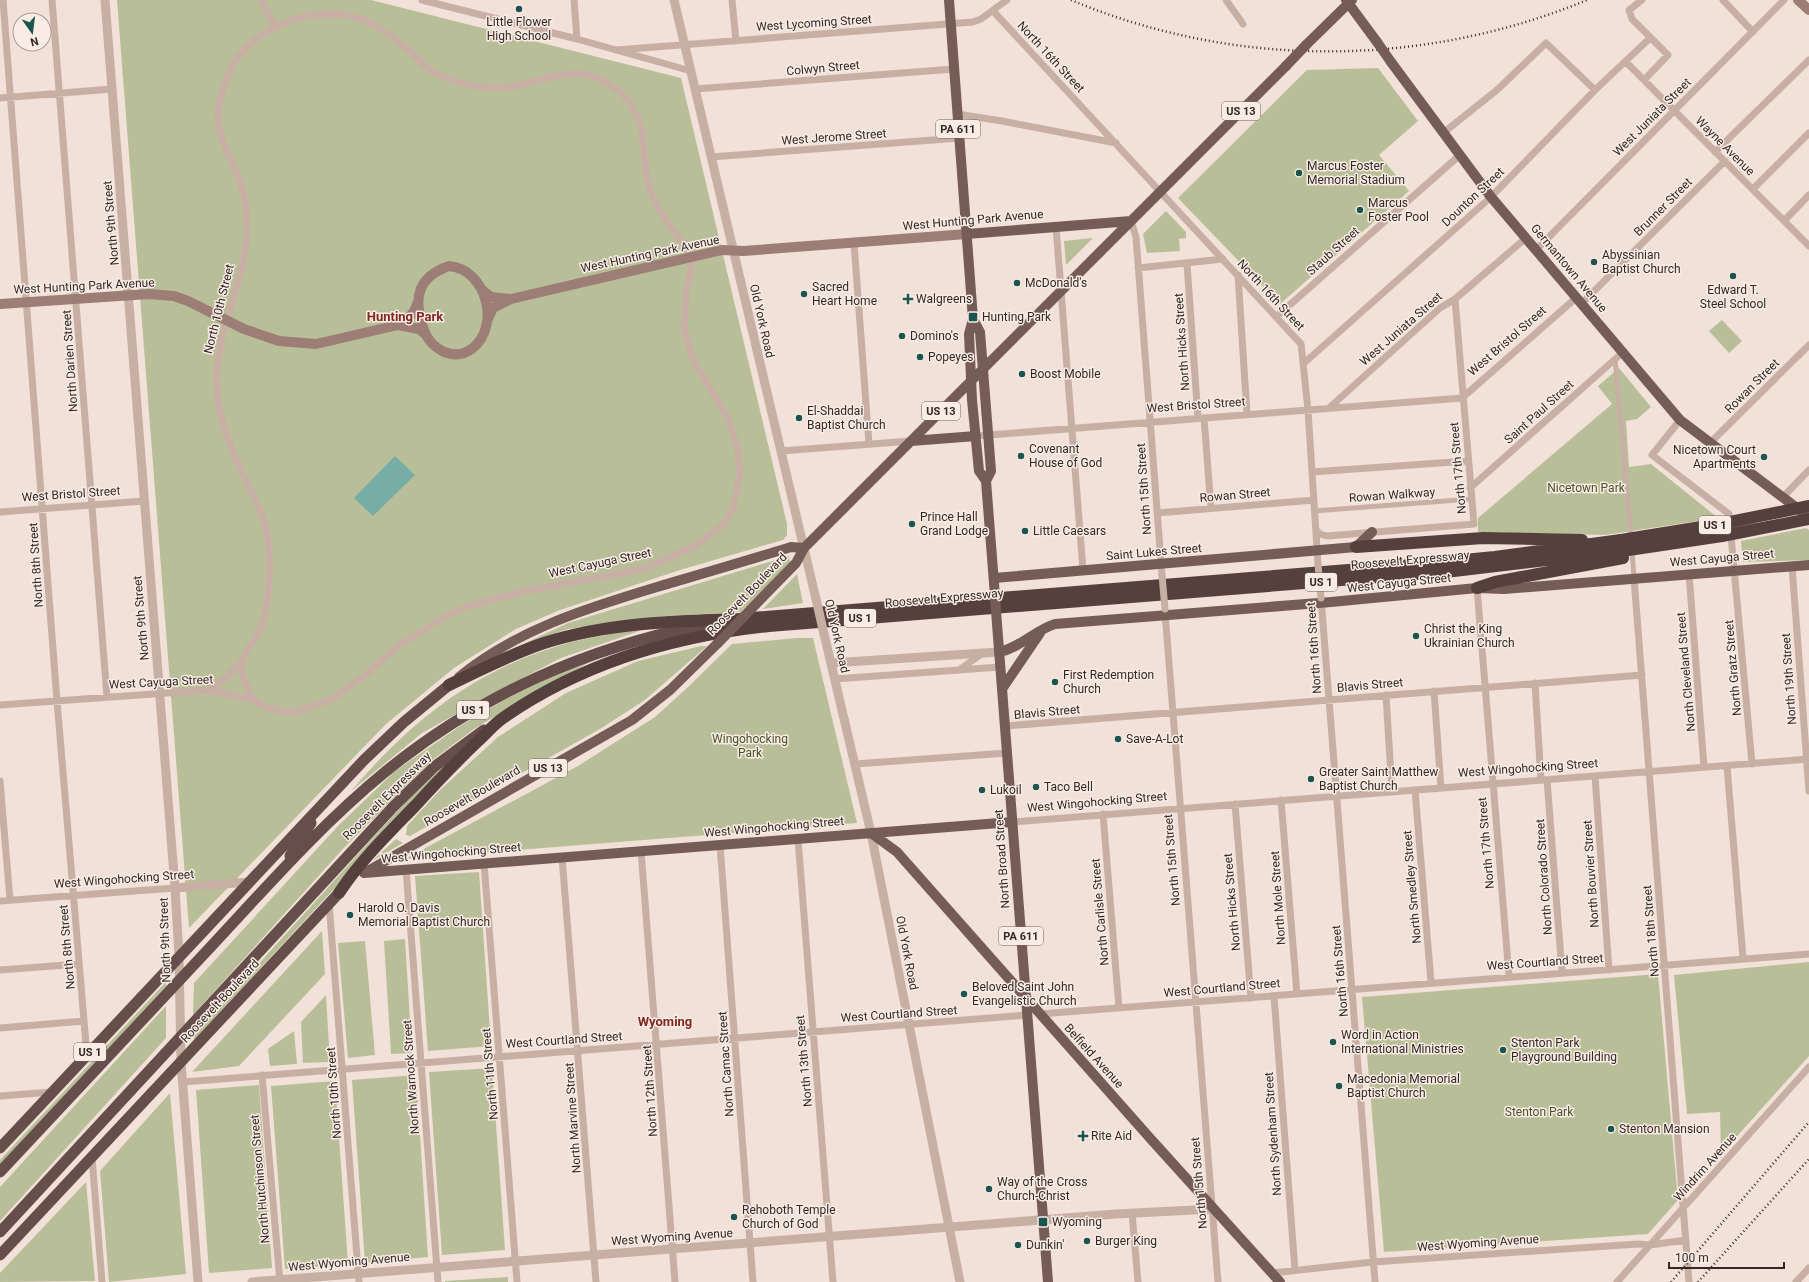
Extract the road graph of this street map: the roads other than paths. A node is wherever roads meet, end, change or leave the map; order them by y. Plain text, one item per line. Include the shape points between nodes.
1 (3, 0) edge
2 (52, 0) edge
3 (105, 0) edge
4 (261, 0) edge
5 (422, 0) edge
6 (574, 0) edge
7 (674, 0) edge
8 (732, 0) edge
9 (949, 0) edge
10 (1007, 0) edge
11 (1226, 0) edge
12 (1642, 0) edge
13 (1723, 0) edge
14 (1784, 0) edge
15 (1798, 0) edge
16 (1349, 1) edge
17 (1809, 10) edge
18 (993, 11) junction
19 (950, 24) junction
20 (1243, 24) dead end
21 (275, 26) junction
22 (1753, 32) junction
23 (1650, 38) junction
24 (577, 39) junction
25 (736, 40) junction
26 (685, 45) junction
27 (616, 50) junction
28 (1809, 60) edge
29 (1626, 62) junction
30 (954, 69) junction
31 (691, 71) junction
32 (1644, 80) junction
33 (112, 89) junction
34 (695, 89) junction
35 (1595, 90) junction
36 (60, 93) junction
37 (10, 97) junction
38 (0, 98) edge
39 (1674, 110) junction
40 (957, 114) junction
41 (1443, 133) junction
42 (1809, 133) edge
43 (959, 138) junction
44 (1116, 143) junction
45 (1715, 152) junction
46 (1460, 155) junction
47 (711, 157) junction
48 (1725, 161) junction
49 (1753, 189) junction
50 (1160, 191) junction
51 (1809, 195) edge
52 (1491, 197) junction
53 (1784, 220) junction
54 (1131, 221) junction
55 (1056, 227) junction
56 (967, 234) junction
57 (1526, 238) junction
58 (854, 242) junction
59 (1809, 246) edge
60 (733, 250) junction
61 (1536, 250) junction
62 (693, 256) junction
63 (1223, 259) junction
64 (1187, 264) junction
65 (1138, 268) junction
66 (1238, 275) junction
67 (481, 289) junction
68 (1061, 291) junction
69 (129, 295) junction
70 (76, 298) junction
71 (511, 298) junction
72 (1455, 299) junction
73 (1580, 300) junction
74 (418, 301) junction
75 (27, 302) junction
76 (0, 304) edge
77 (1276, 316) junction
78 (973, 318) junction
79 (488, 319) junction
80 (226, 320) junction
81 (398, 325) junction
82 (426, 336) junction
83 (1809, 345) edge
84 (1619, 356) junction
85 (1303, 364) junction
86 (983, 368) junction
87 (971, 380) junction
88 (1462, 398) junction
89 (1329, 408) junction
90 (1308, 410) junction
91 (1247, 414) junction
92 (1201, 418) junction
93 (1680, 420) junction
94 (1150, 422) junction
95 (1072, 428) junction
96 (987, 435) junction
97 (976, 436) junction
98 (911, 441) junction
99 (1711, 442) junction
100 (869, 444) junction
101 (781, 451) junction
102 (1468, 461) junction
103 (1809, 470) edge
104 (1312, 472) junction
105 (986, 481) junction
106 (1470, 488) junction
107 (1783, 497) junction
108 (1471, 499) junction
109 (1314, 500) junction
110 (144, 501) junction
111 (92, 505) junction
112 (1809, 506) edge
113 (1211, 508) junction
114 (43, 509) junction
115 (1314, 511) junction
116 (0, 512) edge
117 (1157, 513) junction
118 (1809, 518) edge
119 (1316, 530) junction
120 (1372, 532) junction
121 (1356, 547) junction
122 (804, 548) junction
123 (1622, 550) junction
124 (1317, 551) junction
125 (1809, 565) edge
126 (1792, 566) junction
127 (1083, 570) junction
128 (1162, 570) junction
129 (1736, 570) junction
130 (1689, 574) junction
131 (1634, 578) junction
132 (994, 580) junction
133 (1477, 588) junction
134 (1321, 601) junction
135 (1165, 612) junction
136 (739, 619) junction
137 (1048, 626) junction
138 (999, 652) junction
139 (983, 653) junction
140 (242, 662) junction
141 (831, 663) junction
142 (1000, 668) junction
143 (959, 670) junction
144 (1642, 675) junction
145 (835, 679) junction
146 (1535, 683) junction
147 (449, 685) junction
148 (1485, 687) junction
149 (1002, 689) junction
150 (209, 690) junction
151 (1434, 691) junction
152 (160, 694) junction
153 (1386, 695) junction
154 (107, 697) junction
155 (254, 700) junction
156 (1329, 700) junction
157 (57, 701) junction
158 (0, 706) edge
159 (1173, 712) junction
160 (502, 719) junction
161 (1005, 726) junction
162 (1007, 753) junction
163 (1808, 760) edge
164 (854, 764) junction
165 (1752, 764) junction
166 (1727, 766) junction
167 (1704, 767) junction
168 (1649, 772) junction
169 (1595, 776) junction
170 (1544, 780) junction
171 (0, 781) edge
172 (1492, 784) junction
173 (1441, 788) junction
174 (1416, 790) junction
175 (1809, 791) edge
176 (1392, 792) junction
177 (1336, 796) junction
178 (327, 799) junction
179 (1281, 800) junction
180 (1235, 804) junction
181 (1179, 808) junction
182 (1103, 814) junction
183 (1012, 822) junction
184 (871, 833) junction
185 (798, 839) junction
186 (720, 845) junction
187 (641, 851) junction
188 (562, 857) junction
189 (484, 863) junction
190 (406, 869) junction
191 (279, 873) junction
192 (364, 873) junction
193 (249, 882) junction
194 (175, 888) junction
195 (339, 893) junction
196 (73, 895) junction
197 (10, 900) junction
198 (0, 901) edge
199 (329, 903) junction
200 (1809, 954) edge
201 (179, 956) junction
202 (1743, 958) junction
203 (79, 964) junction
204 (1665, 966) junction
205 (0, 970) edge
206 (1610, 970) junction
207 (1562, 972) junction
208 (1509, 976) junction
209 (179, 981) junction
210 (1431, 982) junction
211 (1353, 990) junction
212 (1297, 994) junction
213 (1274, 996) junction
214 (1026, 998) junction
215 (1251, 998) junction
216 (1195, 1002) junction
217 (1119, 1008) junction
218 (1040, 1014) junction
219 (1027, 1016) junction
220 (84, 1021) junction
221 (909, 1025) junction
222 (0, 1028) edge
223 (812, 1032) junction
224 (180, 1038) junction
225 (735, 1038) junction
226 (657, 1044) junction
227 (579, 1050) junction
228 (86, 1056) junction
229 (500, 1057) junction
230 (181, 1062) junction
231 (421, 1063) junction
232 (1809, 1068) edge
233 (343, 1069) junction
234 (262, 1075) junction
235 (183, 1082) junction
236 (52, 1092) junction
237 (0, 1096) edge
238 (0, 1148) edge
239 (92, 1157) junction
240 (0, 1172) edge
241 (78, 1172) junction
242 (40, 1188) junction
243 (1683, 1208) junction
244 (1213, 1209) junction
245 (1132, 1213) junction
246 (1043, 1221) junction
247 (951, 1228) junction
248 (0, 1232) edge
249 (829, 1238) junction
250 (1686, 1240) junction
251 (750, 1243) junction
252 (1650, 1245) junction
253 (672, 1250) junction
254 (0, 1255) edge
255 (594, 1255) junction
256 (515, 1261) junction
257 (1373, 1262) junction
258 (437, 1267) junction
259 (1809, 1268) edge
260 (1295, 1270) junction
261 (1272, 1273) junction
262 (359, 1278) edge
263 (280, 1281) edge
264 (102, 1282) edge
265 (198, 1282) edge
266 (252, 1282) edge
267 (438, 1282) edge
268 (517, 1282) edge
269 (596, 1282) edge
270 (675, 1282) edge
271 (753, 1282) edge
272 (833, 1282) edge
273 (960, 1282) edge
274 (1048, 1282) edge
275 (1138, 1282) edge
276 (1218, 1282) edge
277 (1280, 1282) edge
278 (1375, 1282) edge
279 (1617, 1282) edge
280 (1689, 1282) edge
281 (1796, 1282) edge

1 - 37 street, North 8th Street
2 - 36 street, North Darien Street
3 - 33 street, North 9th Street
4 - 21 street
5 - 24 street, West Lycoming Street
6 - 24 street
7 - 26 street, Old York Road
8 - 25 street
9 - 19 main road, North Broad Street / PA 611
10 - 18 street, West Lycoming Street
11 - 20 street
12 - 23 street via 1629,10 1632,18
13 - 22 street
14 - 22 street, West Juniata Street
15 - 17 main road
16 - 41 main road, Germantown Avenue, bridge
16 - 50 main road, US 13, bridge
18 - 19 street, West Lycoming Street via 981,19
18 - 44 street, North 16th Street
19 - 25 street, West Lycoming Street
19 - 30 main road, North Broad Street / PA 611
21 - 62 street via 325,13 358,18 386,32 431,70 454,81 486,88 510,86 574,72 592,75 608,83 630,102 636,113 654,200
21 - 80 street, North 10th Street via 234,62 221,93 218,114 220,132 242,189 248,232 244,257
22 - 39 street, West Juniata Street
23 - 29 street, Dounton Street
23 - 32 street via 1668,55
24 - 27 street, West Lycoming Street
25 - 26 street, West Lycoming Street
26 - 27 street, West Lycoming Street
26 - 31 street, Old York Road
27 - 31 street, West Lycoming Street
28 - 45 street
29 - 32 street, Wayne Avenue
29 - 35 street, Dounton Street
30 - 34 street, Colwyn Street
30 - 40 main road, North Broad Street / PA 611
31 - 34 street, Old York Road
32 - 39 street, Wayne Avenue
33 - 36 street
33 - 69 street, North 9th Street
34 - 47 street, Old York Road
35 - 41 street via 1546,43 1497,90
35 - 52 street, Dounton Street
36 - 37 street
36 - 70 street, North Darien Street
37 - 38 street
37 - 75 street, North 8th Street
39 - 45 street, Wayne Avenue
39 - 61 street, West Juniata Street
40 - 43 main road, North Broad Street / PA 611
40 - 44 street
41 - 46 main road, Germantown Avenue
42 - 49 street
43 - 47 street, West Jerome Street
43 - 56 main road, North Broad Street / PA 611
44 - 50 street, North 16th Street
45 - 48 street, Wayne Avenue
46 - 52 main road, Germantown Avenue
46 - 77 street, Staub Street
47 - 60 street, Old York Road
48 - 49 street, Wayne Avenue
48 - 73 street, Brunner Street
49 - 53 street, Wayne Avenue
50 - 54 main road, US 13
50 - 63 street, North 16th Street
51 - 53 street
52 - 57 main road, Germantown Avenue
52 - 85 street, Dounton Street
53 - 59 street, Wayne Avenue
54 - 55 main road, West Hunting Park Avenue
54 - 65 street, North 15th Street via 1136,237
54 - 68 main road, US 13
55 - 56 main road, West Hunting Park Avenue
55 - 68 street
56 - 58 main road, West Hunting Park Avenue
56 - 78 main road, North Broad Street / PA 611
57 - 61 main road, Germantown Avenue
57 - 72 street, West Juniata Street
58 - 60 main road, West Hunting Park Avenue
58 - 100 street
60 - 62 main road, West Hunting Park Avenue
60 - 101 street, Old York Road
61 - 73 main road, Germantown Avenue
62 - 71 main road, West Hunting Park Avenue
62 - 155 street, West Cayuga Street via 686,294 684,328 694,362 728,418 738,450 740,472 734,509 722,526 693,547 642,569 521,592 472,605 450,614 398,646 364,676 332,698 308,708 289,713 264,707
63 - 64 street
63 - 66 street, North 16th Street
64 - 65 street
64 - 92 street, North Hicks Street
65 - 94 street, North 15th Street
66 - 77 street, North 16th Street
66 - 91 street
67 - 71 main road, West Hunting Park Avenue via 491,297
67 - 74 main road, West Hunting Park Avenue via 463,270 448,266 432,273 421,285
67 - 79 main road, West Hunting Park Avenue
68 - 86 main road, US 13
68 - 95 street
69 - 70 main road, West Hunting Park Avenue
69 - 80 main road, West Hunting Park Avenue via 174,296
69 - 110 street, North 9th Street
70 - 75 main road, West Hunting Park Avenue
70 - 111 street, North Darien Street
71 - 79 main road, West Hunting Park Avenue via 493,308
72 - 88 street, North 17th Street
72 - 89 street, West Juniata Street via 1440,308
73 - 84 main road, Germantown Avenue
73 - 88 street, West Bristol Street
74 - 81 main road, West Hunting Park Avenue via 414,312
74 - 82 main road, West Hunting Park Avenue
75 - 76 main road, West Hunting Park Avenue
75 - 114 street, North 8th Street
77 - 85 street, North 16th Street via 1301,344
78 - 86 main road, North Broad Street / PA 611 via 980,332
78 - 87 main road, North Broad Street / PA 611 via 969,334
79 - 82 main road, West Hunting Park Avenue via 483,338 462,354 447,353 439,349
80 - 81 main road, West Hunting Park Avenue via 260,336 279,341 316,344
80 - 140 street, North 10th Street via 217,363 220,411 239,467 264,520 270,566 261,628
81 - 82 main road, West Hunting Park Avenue via 418,329
83 - 99 street, Rowan Street
84 - 93 main road, Germantown Avenue
84 - 106 street, Saint Paul Street
84 - 131 street
85 - 90 street, North 16th Street
86 - 87 main road, US 13
86 - 96 main road, North Broad Street / PA 611
87 - 97 main road, North Broad Street / PA 611
87 - 98 main road, US 13
88 - 89 street, West Bristol Street
88 - 102 street, North 17th Street
89 - 90 street, West Bristol Street
90 - 91 street, West Bristol Street
90 - 104 street, North 16th Street
91 - 92 street, West Bristol Street
92 - 94 street, West Bristol Street
92 - 113 street, North Hicks Street
93 - 99 main road, Germantown Avenue
93 - 129 street, North Gratz Street via 1652,456 1730,514
94 - 95 street, West Bristol Street
94 - 117 street, North 15th Street
95 - 96 street, West Bristol Street
95 - 127 street
96 - 97 street, West Bristol Street
96 - 105 main road, North Broad Street / PA 611 via 991,471
97 - 98 main road, West Bristol Street
97 - 105 main road, North Broad Street / PA 611 via 979,471
98 - 100 street, West Bristol Street
98 - 122 main road, US 13
99 - 107 main road, Germantown Avenue
100 - 101 street, West Bristol Street
101 - 122 street, Old York Road
102 - 104 street
102 - 106 street, North 17th Street
103 - 107 street
104 - 109 street, North 16th Street
105 - 132 main road, North Broad Street / PA 611
106 - 108 street, North 17th Street
107 - 118 main road, Germantown Avenue
108 - 115 street, Rowan Walkway
108 - 120 street, North 17th Street via 1474,524
109 - 113 street, Rowan Street
109 - 115 street, North 16th Street
110 - 111 street, West Bristol Street
110 - 152 street, North 9th Street
111 - 114 street, West Bristol Street
111 - 154 street, North Darien Street
112 - 123 highway, Roosevelt Expressway / US 1, bridge via 1720,524
113 - 117 street, Rowan Street
114 - 116 street, West Bristol Street
114 - 157 street, North 8th Street
115 - 119 street, North 16th Street
117 - 128 street, North 15th Street
118 - 123 highway, Roosevelt Expressway / US 1, bridge via 1722,536
119 - 120 street, North 17th Street via 1327,536
119 - 124 street, North 16th Street
120 - 121 main road
121 - 123 highway via 1483,538
121 - 124 main road, Saint Lukes Street
122 - 141 street, Old York Road, bridge
122 - 147 main road, Roosevelt Boulevard via 791,547 572,614 503,646
122 - 192 main road, Roosevelt Boulevard / US 13, bridge via 796,563 718,643 670,690 632,720
123 - 133 highway
123 - 136 highway, Roosevelt Expressway / US 1 via 1453,561
123 - 160 highway, Roosevelt Expressway / US 1 via 1454,571 769,626 713,633 661,644 614,660 569,680
124 - 128 main road, Saint Lukes Street
124 - 134 street, North 16th Street, bridge
125 - 126 main road, West Cayuga Street
126 - 129 main road, West Cayuga Street
126 - 163 street, North 19th Street
127 - 128 main road, Saint Lukes Street
127 - 132 main road, Saint Lukes Street
128 - 135 street, North 15th Street, bridge
129 - 130 main road, West Cayuga Street
129 - 165 street, North Gratz Street
130 - 131 main road, West Cayuga Street
130 - 167 street, North Cleveland Street
131 - 133 main road, West Cayuga Street via 1504,589
131 - 144 street, North 18th Street
132 - 138 main road, North Broad Street / PA 611, bridge
133 - 134 main road, West Cayuga Street
133 - 148 street, North 17th Street
134 - 135 main road, West Cayuga Street
134 - 156 street, North 16th Street
135 - 137 main road, West Cayuga Street
135 - 159 street, North 15th Street
136 - 147 highway, US 1 via 647,623 583,632 524,650
136 - 191 highway, Roosevelt Expressway / US 1 via 670,632 604,650 551,670 501,694 452,724 384,774 347,806
137 - 138 main road, West Cayuga Street via 1014,647
137 - 149 main road
138 - 139 street
138 - 142 main road, North Broad Street / PA 611
139 - 141 street
139 - 143 street
140 - 150 street, North 10th Street
140 - 155 street via 242,674
141 - 145 street, Old York Road
142 - 143 street
142 - 149 main road, North Broad Street / PA 611
143 - 145 street
144 - 146 street, Blavis Street
144 - 168 street, North 18th Street
145 - 164 street, Old York Road
146 - 148 street, Blavis Street
146 - 170 street, North Colorado Street
147 - 178 highway, Roosevelt Boulevard / US 1 via 384,740
148 - 151 street, Blavis Street
148 - 172 street, North 17th Street
149 - 161 main road, North Broad Street / PA 611
150 - 152 street, West Cayuga Street
150 - 155 street, West Cayuga Street
151 - 153 street, Blavis Street
151 - 173 street
152 - 154 street, West Cayuga Street
152 - 194 street, North 9th Street
153 - 156 street, Blavis Street
153 - 176 street
154 - 157 street, West Cayuga Street
156 - 159 street, Blavis Street
156 - 177 street, North 16th Street
157 - 158 street, West Cayuga Street
157 - 196 street, North 8th Street
159 - 161 street, Blavis Street
159 - 181 street, North 15th Street
160 - 195 highway, US 1 via 382,840
160 - 224 highway, Roosevelt Expressway / US 1 via 434,767 404,796
161 - 162 main road, North Broad Street / PA 611
162 - 164 street
162 - 183 main road, North Broad Street / PA 611
163 - 165 street, West Wingohocking Street
163 - 175 street, North 19th Street
164 - 184 street, Old York Road
165 - 166 street, West Wingohocking Street
166 - 167 street, West Wingohocking Street
166 - 202 street
167 - 168 street, West Wingohocking Street
168 - 169 street, West Wingohocking Street
168 - 204 street, North 18th Street
169 - 170 street, West Wingohocking Street
169 - 206 street, North Bouvier Street
170 - 172 street, West Wingohocking Street
170 - 207 street, North Colorado Street
171 - 197 street
172 - 173 street, West Wingohocking Street
172 - 208 street, North 17th Street
173 - 174 street, West Wingohocking Street
174 - 176 street, West Wingohocking Street
174 - 210 street, North Smedley Street
176 - 177 street, West Wingohocking Street
177 - 179 street, West Wingohocking Street
177 - 211 street, North 16th Street
178 - 191 highway
178 - 193 highway, Roosevelt Boulevard / US 1
179 - 180 street, West Wingohocking Street
179 - 212 street, North Mole Street
180 - 181 street, West Wingohocking Street
180 - 215 street, North Hicks Street
181 - 182 street, West Wingohocking Street
181 - 216 street, North 15th Street
182 - 183 street, West Wingohocking Street
182 - 217 street, North Carlisle Street
183 - 184 main road, West Wingohocking Street
183 - 214 main road, North Broad Street / PA 611
184 - 185 main road, West Wingohocking Street
184 - 214 main road, Belfield Avenue via 897,852
184 - 221 street, Old York Road
185 - 186 main road, West Wingohocking Street
185 - 223 street, North 13th Street
186 - 187 main road, West Wingohocking Street
186 - 225 street, North Camac Street
187 - 188 main road, West Wingohocking Street
187 - 226 street, North 12th Street
188 - 189 main road, West Wingohocking Street
188 - 227 street, North Marvine Street
189 - 190 main road, West Wingohocking Street
189 - 229 street, North 11th Street
190 - 192 main road, West Wingohocking Street
190 - 231 street, North Warnock Street
191 - 209 highway, Roosevelt Expressway / US 1
192 - 195 main road, Roosevelt Boulevard / US 13
193 - 194 street, West Wingohocking Street
193 - 201 highway, Roosevelt Boulevard / US 1
194 - 196 street, West Wingohocking Street
194 - 201 street, North 9th Street
195 - 199 highway, Roosevelt Boulevard / US 1
196 - 197 street, West Wingohocking Street
196 - 203 street, North 8th Street
197 - 198 street, West Wingohocking Street
199 - 230 highway, Roosevelt Boulevard / US 1
199 - 233 street, North 10th Street
200 - 202 street, West Courtland Street
201 - 209 street, North 9th Street
201 - 228 highway, Roosevelt Boulevard / US 1
202 - 204 street, West Courtland Street
203 - 205 street
203 - 220 street, North 8th Street
204 - 206 street, West Courtland Street
204 - 243 street, North 18th Street
206 - 207 street, West Courtland Street
207 - 208 street, West Courtland Street
208 - 210 street, West Courtland Street
209 - 224 street, North 9th Street
209 - 240 highway, US 1
210 - 211 street, West Courtland Street
211 - 212 street, West Courtland Street
211 - 257 street, North 16th Street
212 - 213 street, West Courtland Street
213 - 215 street, West Courtland Street
213 - 260 street, North Sydenham Street
214 - 218 main road, Belfield Avenue
214 - 219 main road, North Broad Street / PA 611
215 - 216 street, West Courtland Street
216 - 217 street, West Courtland Street
216 - 244 street, North 15th Street
217 - 218 street, West Courtland Street
218 - 219 street, West Courtland Street
218 - 244 main road, Belfield Avenue
219 - 221 street, West Courtland Street
219 - 246 main road, North Broad Street / PA 611
220 - 222 street
220 - 228 street, North 8th Street
221 - 223 street, West Courtland Street
221 - 247 street, Old York Road
223 - 225 street, West Courtland Street
223 - 249 street, North 13th Street
224 - 230 street, North 9th Street
224 - 242 highway, Roosevelt Boulevard / US 1
225 - 226 street, West Courtland Street
225 - 251 street, North Camac Street
226 - 227 street, West Courtland Street
226 - 253 street, North 12th Street
227 - 229 street, West Courtland Street
227 - 255 street, North Marvine Street
228 - 236 highway, Roosevelt Boulevard / US 1
229 - 231 street, West Courtland Street
229 - 256 street, North 11th Street
230 - 235 street, North 9th Street
230 - 239 highway, Roosevelt Boulevard / US 1
231 - 233 street, West Courtland Street
231 - 258 street, North Warnock Street
232 - 243 street, Windrim Avenue
233 - 234 street, West Courtland Street
233 - 262 street, North 10th Street
234 - 235 street, West Courtland Street
234 - 263 street, North Hutchinson Street
235 - 265 street, North 9th Street
236 - 237 street
236 - 238 highway, Roosevelt Boulevard / US 1
239 - 241 highway, Roosevelt Boulevard / US 1
239 - 264 street
241 - 242 highway
241 - 254 highway, Roosevelt Boulevard / US 1
242 - 248 highway, Roosevelt Boulevard / US 1
243 - 250 street, North 18th Street
243 - 252 street, Windrim Avenue
244 - 245 street, West Wyoming Avenue
244 - 261 main road, Belfield Avenue
244 - 276 street, North 15th Street
245 - 246 street, West Wyoming Avenue
245 - 275 street
246 - 247 street, West Wyoming Avenue
246 - 274 main road, North Broad Street / PA 611
247 - 249 street, West Wyoming Avenue
247 - 273 street, Old York Road
249 - 251 street, West Wyoming Avenue
249 - 272 street, North 13th Street
250 - 252 street, West Wyoming Avenue
250 - 280 street, North 18th Street
251 - 253 street, West Wyoming Avenue
251 - 271 street, North Camac Street
252 - 257 street, West Wyoming Avenue
252 - 279 street, Windrim Avenue
253 - 255 street, West Wyoming Avenue
253 - 270 street, North 12th Street
255 - 256 street, West Wyoming Avenue
255 - 269 street, North Marvine Street
256 - 258 street, West Wyoming Avenue
256 - 268 street, North 11th Street
257 - 260 street, West Wyoming Avenue
257 - 278 street, North 16th Street
258 - 262 street, West Wyoming Avenue
258 - 267 street, North Warnock Street
259 - 281 street
260 - 261 street, West Wyoming Avenue
261 - 277 main road, Belfield Avenue
262 - 263 street, West Wyoming Avenue
263 - 266 street, West Wyoming Avenue

